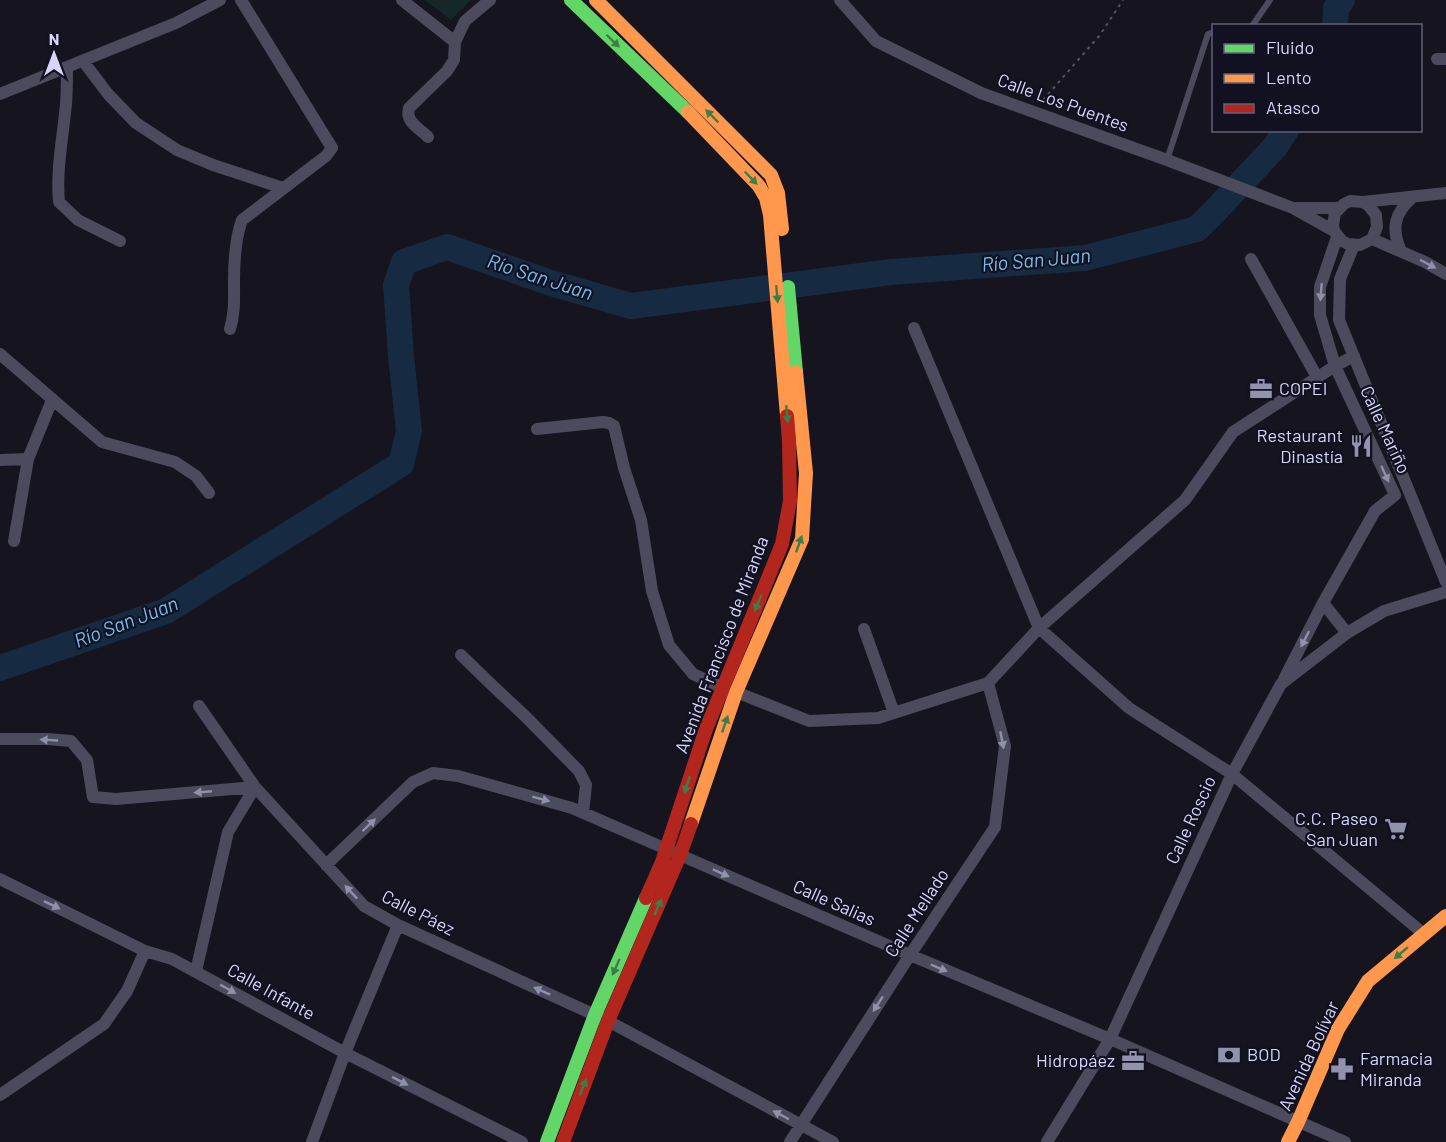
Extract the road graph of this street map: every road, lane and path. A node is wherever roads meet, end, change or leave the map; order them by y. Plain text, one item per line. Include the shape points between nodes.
1 (220, 0) edge
2 (242, 0) edge
3 (402, 0) edge
4 (490, 0) edge
5 (571, 0) edge
6 (596, 0) edge
7 (840, 0) edge
8 (1123, 0) edge
9 (1270, 0) edge
10 (1253, 24) edge
11 (1212, 33) edge
12 (455, 42) junction
13 (83, 61) junction
14 (68, 67) junction
15 (0, 94) edge
16 (1033, 111) junction
17 (428, 137) dead end
18 (1167, 160) junction
19 (283, 188) junction
20 (1446, 193) edge
21 (1414, 196) junction
22 (1363, 202) junction
23 (1293, 208) junction
24 (1339, 208) junction
25 (776, 213) junction
26 (1336, 234) junction
27 (1372, 238) junction
28 (120, 241) dead end
29 (1354, 245) junction
30 (1401, 251) junction
31 (1251, 259) dead end
32 (1446, 274) edge
33 (914, 328) dead end
34 (230, 329) dead end
35 (0, 354) edge
36 (1354, 356) junction
37 (1335, 366) junction
38 (1317, 377) junction
39 (52, 400) junction
40 (537, 429) dead end
41 (28, 459) junction
42 (0, 460) edge
43 (209, 492) dead end
44 (1395, 495) junction
45 (1415, 506) junction
46 (14, 541) dead end
47 (1446, 582) edge
48 (1446, 592) edge
49 (1323, 603) junction
50 (1039, 628) junction
51 (864, 629) dead end
52 (1347, 633) junction
53 (461, 655) dead end
54 (988, 683) junction
55 (1281, 684) junction
56 (729, 690) junction
57 (199, 705) dead end
58 (894, 713) junction
59 (0, 739) edge
60 (1232, 774) junction
61 (255, 787) junction
62 (584, 813) junction
63 (667, 848) junction
64 (680, 855) junction
65 (326, 865) junction
66 (0, 879) edge
67 (1446, 916) edge
68 (398, 926) junction
69 (1424, 934) junction
70 (145, 951) junction
71 (910, 956) junction
72 (195, 971) junction
73 (602, 1018) junction
74 (1110, 1039) junction
75 (345, 1053) junction
76 (0, 1095) edge
77 (1298, 1122) junction
78 (801, 1125) junction
79 (312, 1142) edge
80 (522, 1142) edge
81 (548, 1142) edge
82 (563, 1142) edge
83 (790, 1142) edge
84 (833, 1142) edge
85 (1047, 1142) edge
86 (1288, 1142) edge
87 (1345, 1142) edge

1 - 13 street via 176,23
2 - 19 street via 332,148
3 - 12 street
4 - 12 street via 465,21
5 -> 25 main road, Avenida Francisco de Miranda via 694,117 759,186
25 -> 6 main road, Avenida Francisco de Miranda via 778,192 771,176
7 - 16 street, Calle Los Puentes via 876,41 981,93
8 - 16 path via 1100,35
9 - 10 lane
11 - 18 lane via 1208,34
12 - 17 street via 454,60 447,71 409,108 407,115
13 - 14 street
13 - 19 street via 136,123 177,150
14 - 15 street
14 - 28 street via 58,168 59,202 78,220
16 - 18 street, Calle Los Puentes
18 - 23 street, Calle Los Puentes
19 - 34 street via 242,220 237,234 234,316
20 - 21 street
21 - 22 street
21 - 30 street via 1396,220 1396,241
22 - 24 street via 1350,201
22 - 27 street via 1376,215 1377,227
23 - 24 street
23 - 26 street
24 - 26 street via 1333,218
25 - 56 main road, Avenida Francisco de Miranda via 788,354 806,473 802,539
26 - 29 street
26 -> 37 street, Calle Mariño via 1320,287 1320,315
27 - 29 street
27 - 30 street
29 - 36 street, Calle Mariño via 1340,279 1339,320
30 -> 32 street
31 - 38 street
33 - 50 street
35 - 39 street
36 - 37 street
36 - 45 street, Calle Mariño
37 - 38 street
37 -> 44 street, Calle Mariño
38 - 50 street via 1233,432 1185,500
39 - 41 street
39 - 43 street via 102,442 175,462
40 - 56 street via 603,422 614,426 641,520 652,591 669,645 693,674
41 - 42 street
41 - 46 street
44 - 45 street
44 - 49 street, Calle Mariño via 1375,512
45 - 47 street, Calle Mariño
48 - 52 street, Calle Roscio via 1384,611
49 - 52 street
49 -> 55 street, Calle Mariño
50 - 54 street
50 - 60 street via 1130,708
51 - 58 street
52 - 55 street, Calle Roscio
53 - 62 street via 579,771 586,785
54 - 58 street
54 -> 71 street, Calle Mellado via 1005,747 995,827
55 - 60 street, Calle Roscio
56 - 58 street via 809,721 878,718
56 -> 63 main road, Avenida Francisco de Miranda via 706,729
64 -> 56 main road, Avenida Francisco de Miranda
57 - 61 street, Calle Páez
61 -> 59 street via 116,800 93,797 87,760 70,741
60 - 69 street
60 - 74 street, Calle Roscio
61 - 65 street, Calle Páez
61 - 72 street via 228,832
62 - 63 street, Calle Salias
65 -> 62 street, Calle Salias via 413,782 433,773 458,776
63 - 64 street, Calle Salias
63 -> 73 main road, Avenida Francisco de Miranda
64 -> 71 street, Calle Salias
73 -> 64 main road, Avenida Francisco de Miranda
68 -> 65 street, Calle Páez via 364,906
66 -> 70 street, Calle Infante
67 - 69 main road, Avenida Bolívar
73 -> 68 street, Calle Páez
68 - 75 street
69 -> 77 main road, Avenida Bolívar via 1368,981 1338,1029
70 - 72 street, Calle Infante
70 - 76 street via 127,991 104,1024
71 -> 74 street, Calle Salias
71 -> 78 street, Calle Mellado
72 -> 75 street, Calle Infante
78 -> 73 street, Calle Páez
73 - 81 main road, Avenida Francisco de Miranda
82 -> 73 main road, Avenida Francisco de Miranda
74 - 77 street, Calle Salias
74 - 85 street, Calle Roscio
75 - 79 street
75 -> 80 street, Calle Infante
77 - 86 main road, Avenida Bolívar
77 - 87 street, Calle Salias
78 - 83 street, Calle Mellado
78 - 84 street, Calle Páez

